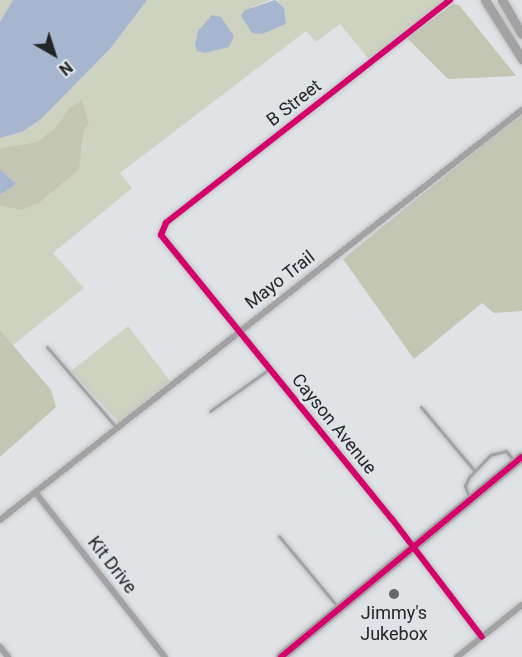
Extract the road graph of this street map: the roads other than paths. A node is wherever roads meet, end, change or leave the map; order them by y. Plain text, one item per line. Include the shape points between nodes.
1 (450, 0) edge
2 (484, 0) edge
3 (502, 0) edge
4 (522, 34) edge
5 (522, 59) edge
6 (522, 110) edge
7 (161, 232) joint
8 (240, 331) junction
9 (47, 347) dead end
10 (270, 369) junction
11 (421, 407) dead end
12 (210, 411) dead end
13 (117, 429) junction
14 (519, 460) edge
15 (473, 469) junction
16 (35, 492) junction
17 (471, 500) junction
18 (0, 520) edge
19 (279, 536) dead end
20 (413, 546) junction
21 (522, 605) edge
22 (339, 609) junction
23 (482, 638) junction
24 (0, 647) edge
25 (8, 657) edge
26 (165, 657) edge
27 (281, 657) edge
28 (457, 657) edge

1 - 7 street, B Street via 166,223
2 - 5 main road
3 - 4 main road
6 - 8 street, Mayo Trail
7 - 8 street, Cayson Avenue
8 - 10 street, Cayson Avenue
8 - 13 street, Mayo Trail
9 - 13 lane
10 - 12 lane
10 - 20 street, Cayson Avenue
11 - 15 lane
13 - 16 street, Mayo Trail
14 - 15 lane via 506,451 498,451
14 - 17 main road
15 - 17 lane via 465,486
16 - 18 street, Mayo Trail
16 - 26 street, Kit Drive
17 - 20 main road
19 - 22 lane
20 - 22 main road
20 - 23 street, Cayson Avenue
21 - 23 street
22 - 27 main road
23 - 28 street
24 - 25 street

